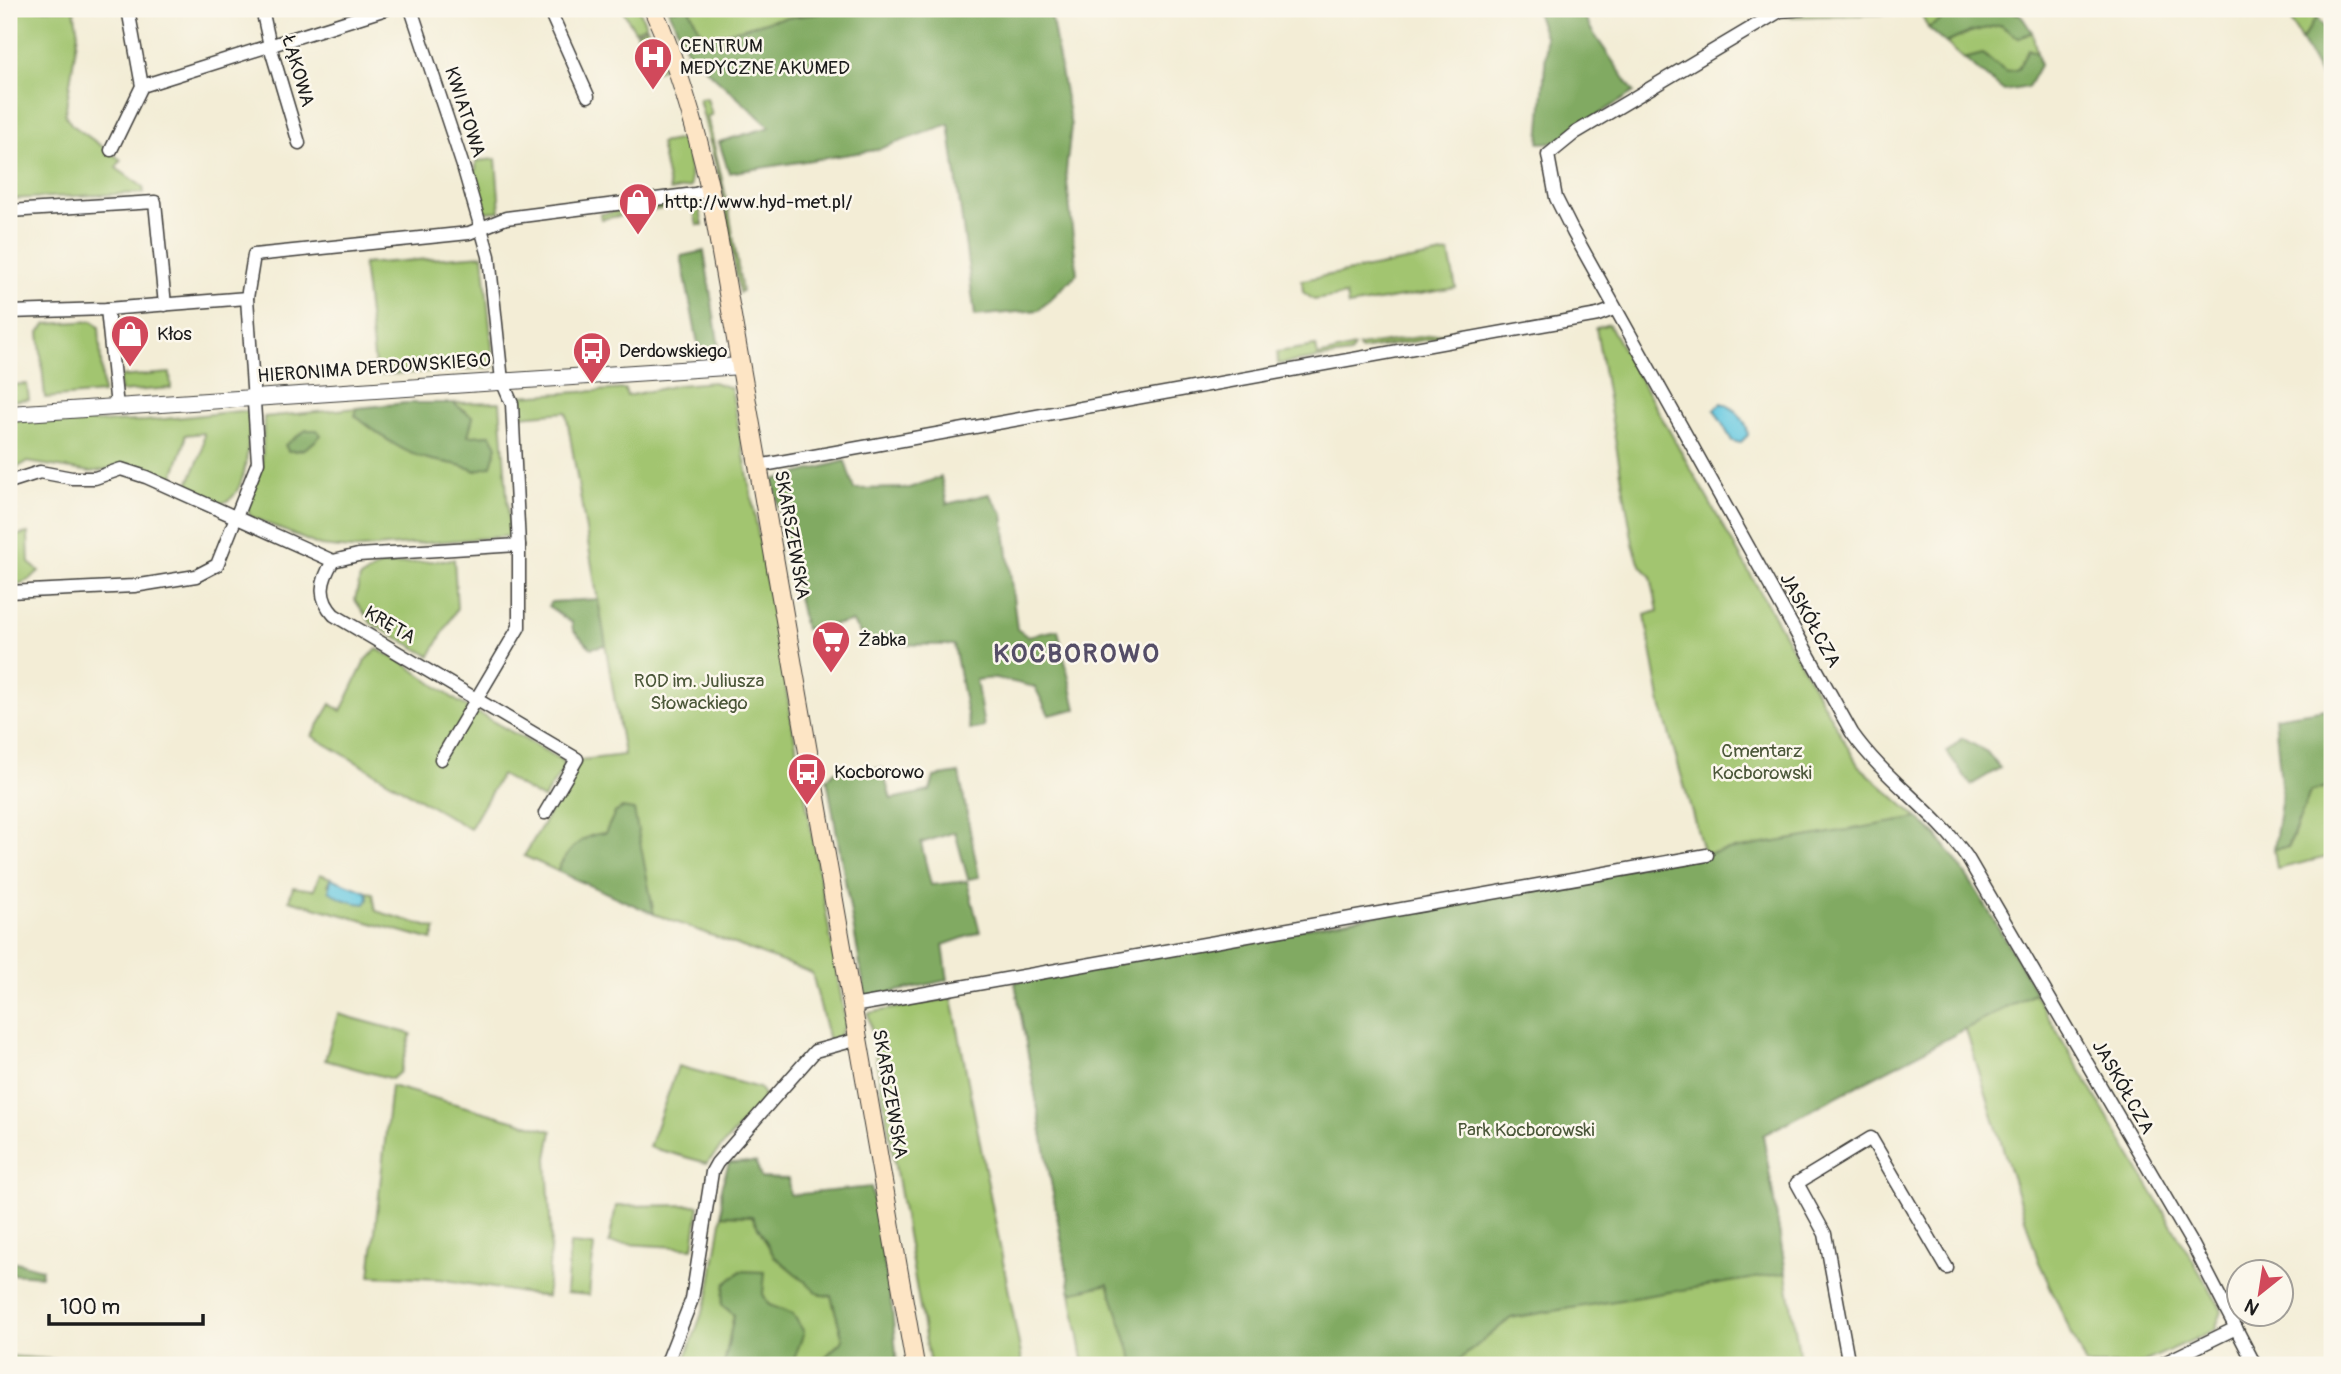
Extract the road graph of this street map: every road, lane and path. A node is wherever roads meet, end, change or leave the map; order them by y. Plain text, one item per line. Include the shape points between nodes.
1 (128, 9) edge
2 (262, 9) edge
3 (386, 9) edge
4 (411, 9) edge
5 (549, 9) edge
6 (653, 9) edge
7 (1803, 9) edge
8 (270, 46) junction
9 (142, 86) junction
10 (588, 96) dead end
11 (299, 144) dead end
12 (111, 150) dead end
13 (710, 190) junction
14 (9, 211) edge
15 (480, 228) junction
16 (247, 298) junction
17 (165, 304) junction
18 (107, 309) junction
19 (1614, 309) junction
20 (9, 312) edge
21 (741, 366) junction
22 (502, 381) junction
23 (255, 397) junction
24 (117, 407) junction
25 (9, 414) edge
26 (758, 466) junction
27 (9, 482) edge
28 (235, 518) junction
29 (519, 545) junction
30 (333, 561) junction
31 (9, 592) edge
32 (478, 700) junction
33 (441, 759) dead end
34 (545, 813) dead end
35 (1707, 855) dead end
36 (853, 1006) junction
37 (859, 1040) junction
38 (1947, 1268) dead end
39 (2226, 1309) edge
40 (2236, 1328) joint
41 (666, 1365) edge
42 (915, 1365) edge
43 (1849, 1365) edge
44 (2160, 1365) edge
45 (2255, 1365) edge

1 - 9 street
2 - 8 street, ŁĄKOWA
3 - 8 street
4 - 15 street, KWIATOWA
5 - 10 street
6 - 13 main road, SKARSZEWSKA via 696,126
7 - 19 street, JASKÓŁCZA via 1780,11 1743,32 1575,133 1548,155 1556,198
8 - 9 street
8 - 11 street, ŁĄKOWA
9 - 12 street
13 - 15 street via 506,218
13 - 21 main road, SKARSZEWSKA
14 - 17 street via 155,202
15 - 16 street via 469,233 254,255
15 - 22 street, KWIATOWA via 489,256
16 - 17 street
16 - 23 street
17 - 18 street
18 - 20 street
18 - 24 street
19 - 26 street
19 - 39 street, JASKÓŁCZA via 1852,733 1867,754 1948,830 1967,857
21 - 22 street, HIERONIMA DERDOWSKIEGO
21 - 26 main road, SKARSZEWSKA
22 - 23 street, HIERONIMA DERDOWSKIEGO
22 - 29 street via 512,404
23 - 24 street, HIERONIMA DERDOWSKIEGO
23 - 28 street via 258,461
24 - 25 street, HIERONIMA DERDOWSKIEGO
26 - 36 main road, SKARSZEWSKA
27 - 28 street via 40,472 95,478 121,469
28 - 30 street
28 - 31 street via 217,565 209,571 134,586
29 - 30 street via 416,549
29 - 32 street via 519,627
30 - 32 street, KRĘTA via 322,590 324,604 334,615
32 - 33 street
32 - 34 street, KRĘTA via 577,759
35 - 36 street
36 - 37 main road, SKARSZEWSKA
37 - 41 street via 815,1051 717,1163 708,1191 692,1299
37 - 42 main road, SKARSZEWSKA
38 - 43 street via 1871,1138 1797,1183 1825,1234
40 - 44 street
40 - 45 street, JASKÓŁCZA

